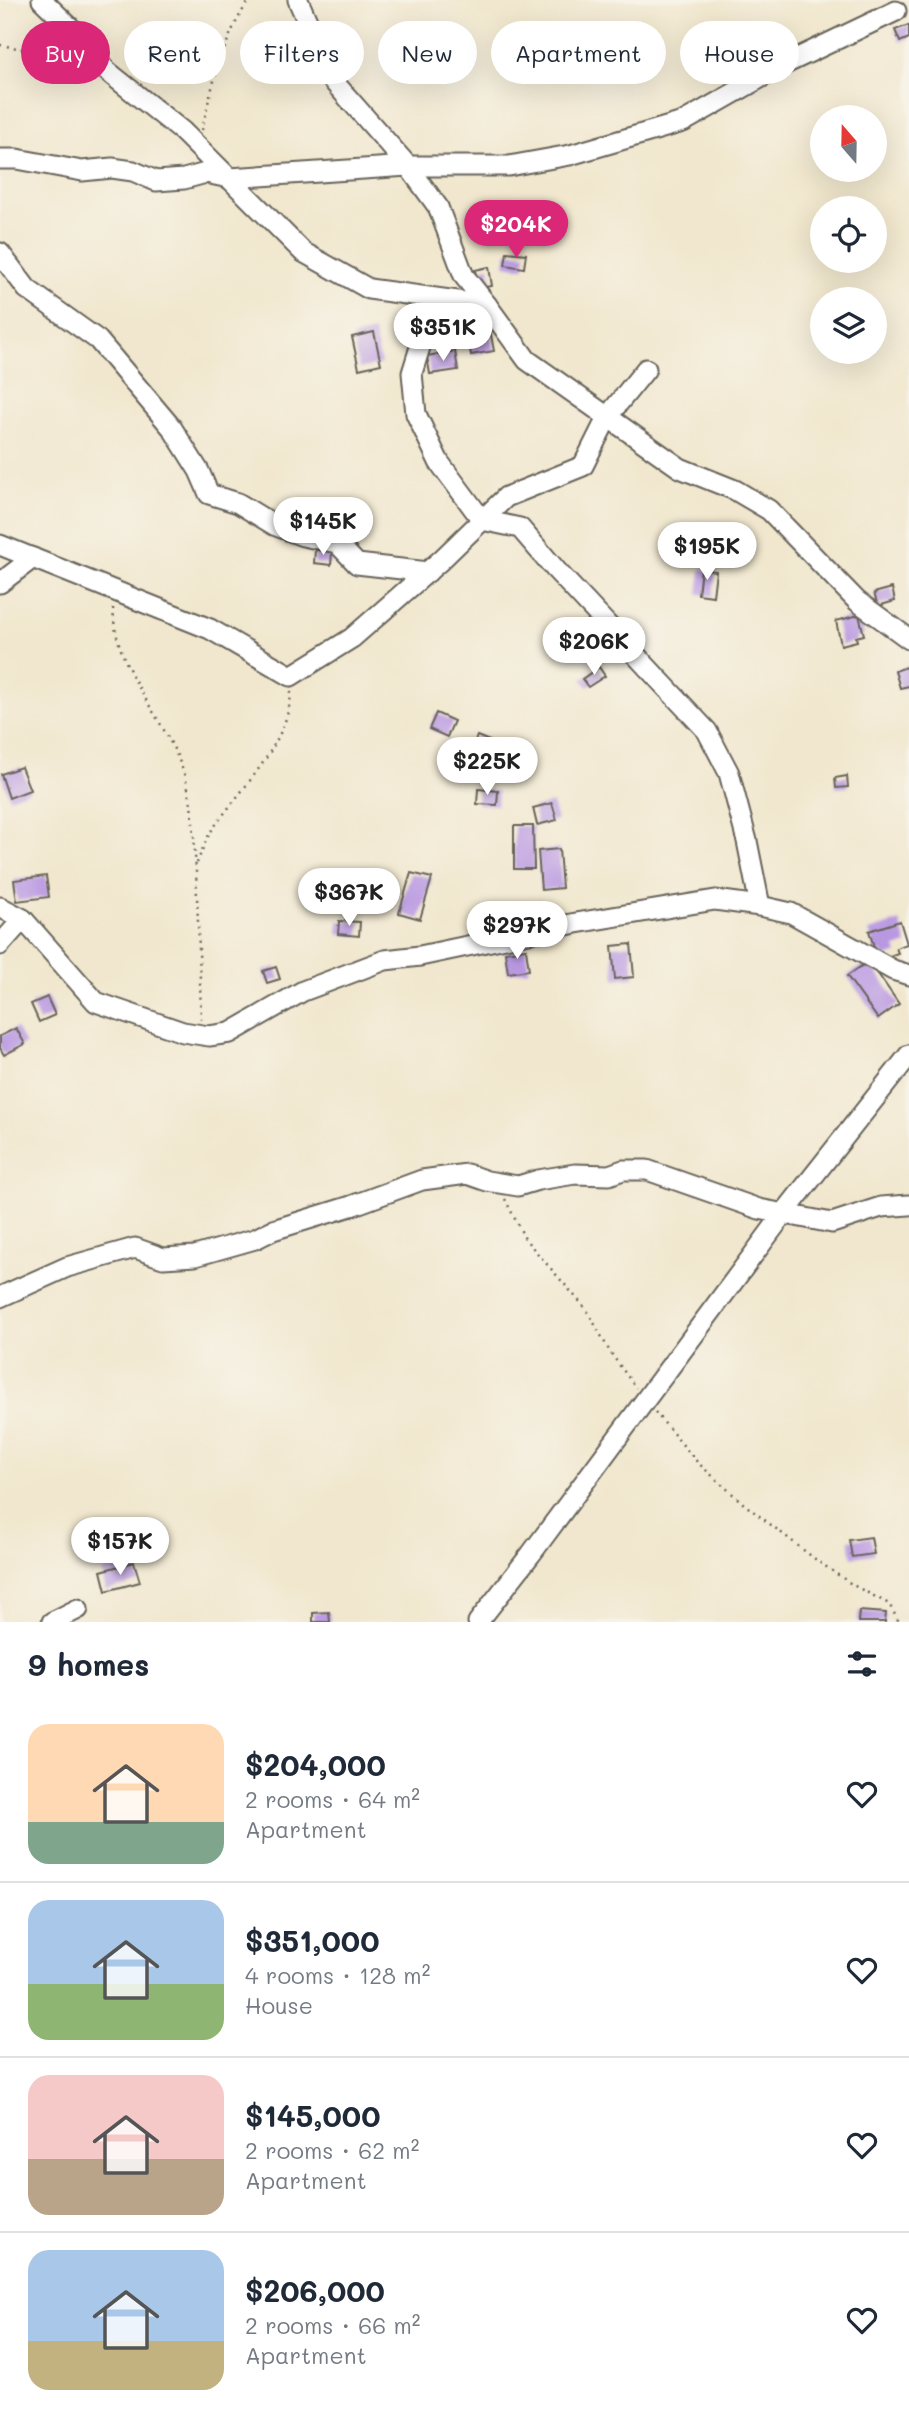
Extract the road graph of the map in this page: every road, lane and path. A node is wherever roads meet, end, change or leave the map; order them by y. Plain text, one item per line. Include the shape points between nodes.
1 (41, 0) edge
2 (250, 0) edge
3 (298, 0) edge
4 (896, 11) dead end
5 (63, 21) edge
6 (0, 45) edge
7 (21, 49) edge
8 (110, 73) edge
9 (198, 146) junction
10 (0, 159) edge
11 (408, 166) junction
12 (229, 177) junction
13 (0, 253) edge
14 (435, 299) junction
15 (487, 305) junction
16 (646, 369) dead end
17 (608, 416) junction
18 (482, 520) junction
19 (0, 545) edge
20 (33, 558) junction
21 (428, 572) junction
22 (0, 583) edge
23 (113, 590) junction
24 (909, 639) edge
25 (291, 676) junction
26 (195, 866) junction
27 (760, 906) junction
28 (0, 907) edge
29 (23, 919) junction
30 (0, 945) edge
31 (909, 975) edge
32 (201, 1035) junction
33 (909, 1055) edge
34 (498, 1183) junction
35 (909, 1205) edge
36 (785, 1212) junction
37 (0, 1297) edge
38 (646, 1401) junction
39 (78, 1609) dead end
40 (52, 1622) edge
41 (478, 1622) edge
42 (899, 1622) edge

1 - 5 street
2 - 9 path via 239,14 209,97
3 - 11 street via 333,81
4 - 11 street via 785,64 684,122 570,155 509,166
6 - 7 path
8 - 9 street
9 - 12 street
10 - 12 street via 82,171 112,168 156,181 206,173
11 - 12 street
11 - 15 street via 438,206 464,276
12 - 14 street via 303,252 369,289
13 - 21 street via 27,289 98,340 172,428 209,494 238,503 274,525 337,543 356,564
14 - 15 street
14 - 18 street via 412,373 416,414 439,462
15 - 17 street via 527,360
16 - 17 street
17 - 18 street via 583,466 506,496
17 - 24 street via 680,468 735,490 769,510 857,601
18 - 21 street
18 - 27 street via 520,528 708,731 729,773
19 - 20 street
20 - 22 street
20 - 23 street
21 - 25 street via 352,638
23 - 25 street via 210,629
23 - 26 path via 114,628 133,681 185,777
25 - 26 path via 291,705 285,724 246,788 209,835
26 - 32 path
27 - 31 street via 791,913
27 - 32 street via 715,900 385,960 303,991 230,1033
28 - 29 street
29 - 30 street
29 - 32 street via 96,1002
33 - 36 street
34 - 36 street via 518,1186 575,1174 647,1170 759,1209
34 - 37 street via 467,1174 422,1180 195,1256 163,1258 135,1248 67,1267
34 - 38 path via 525,1239 587,1310 610,1352
35 - 36 street via 881,1207 832,1223
36 - 38 street
38 - 41 street
38 - 42 path via 698,1463 744,1504 818,1562 889,1604
39 - 40 street

